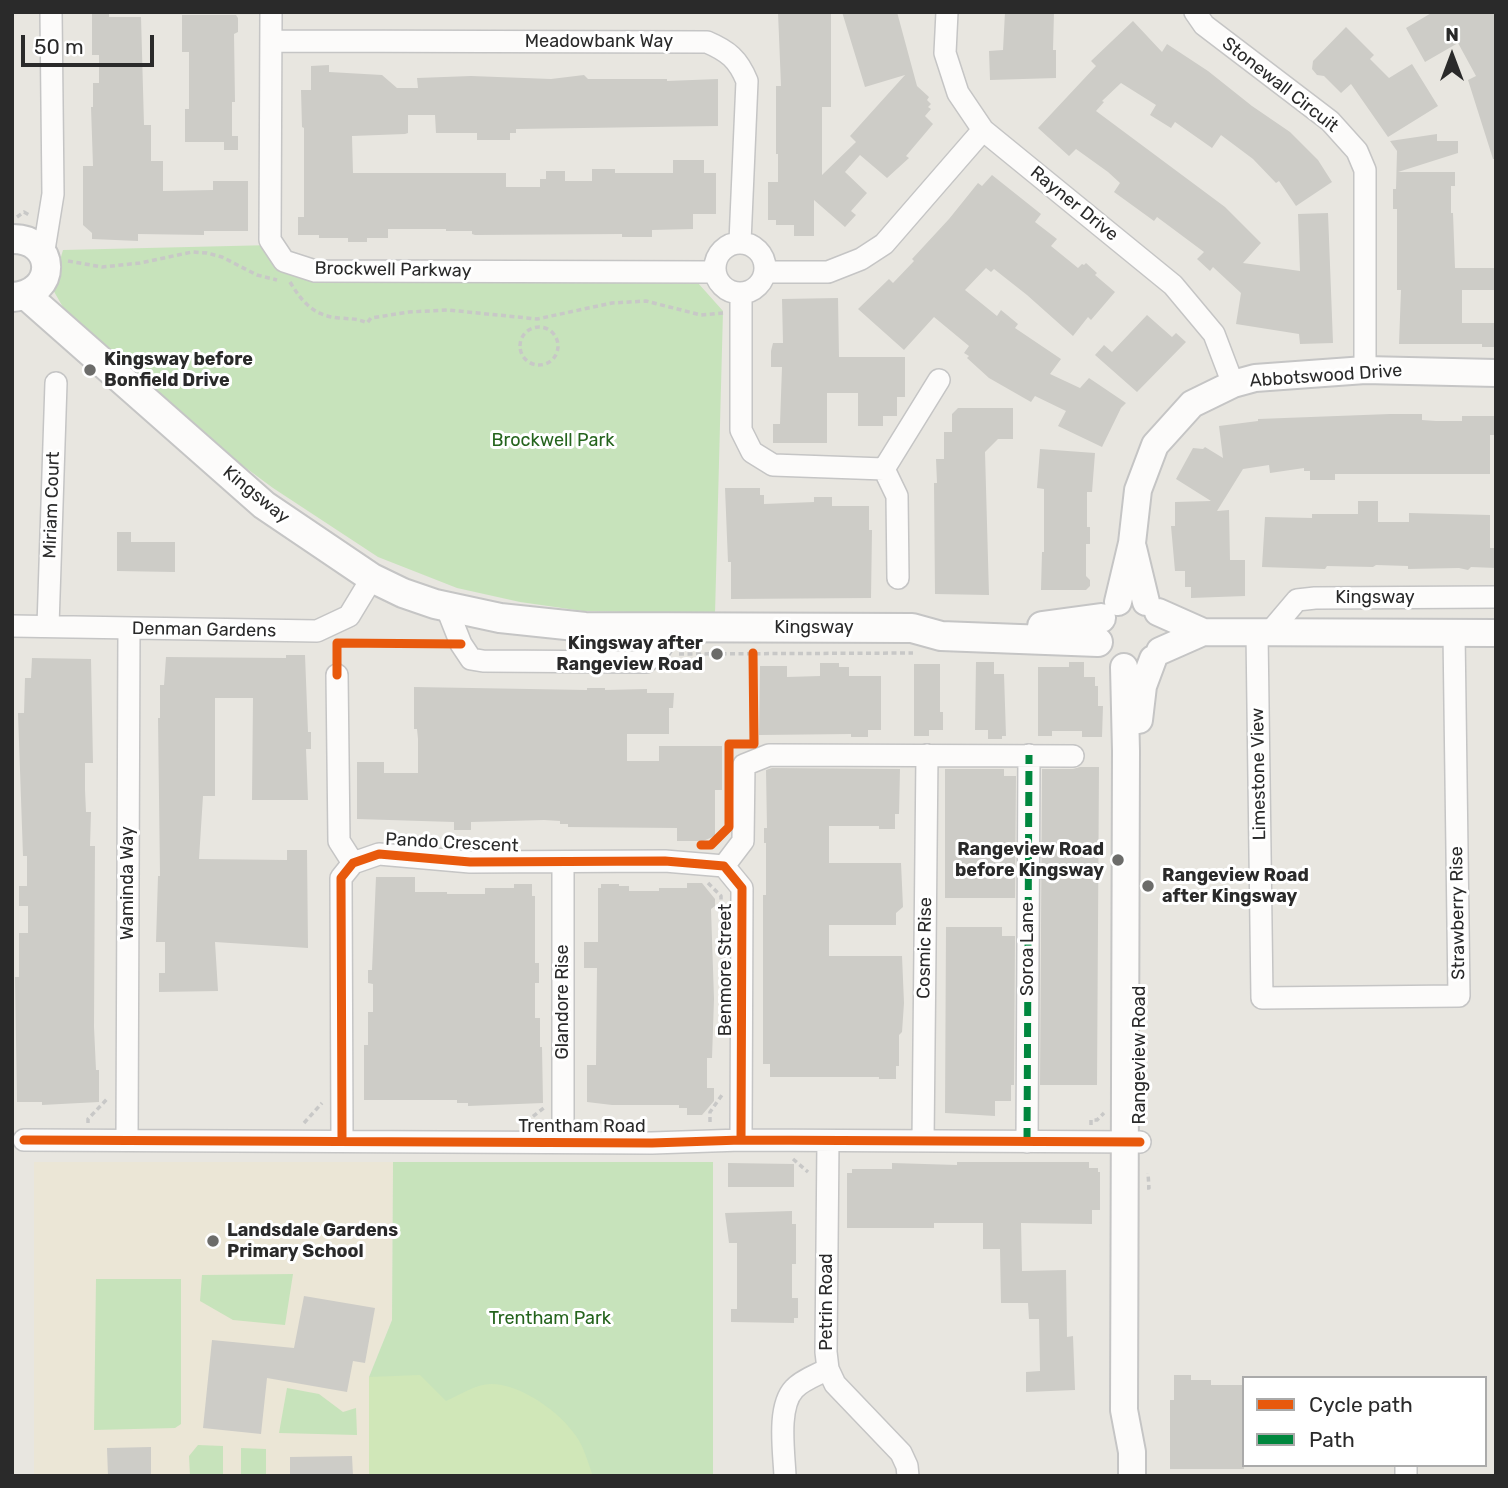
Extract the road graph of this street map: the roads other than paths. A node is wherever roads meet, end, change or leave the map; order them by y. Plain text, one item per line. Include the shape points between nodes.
1 (51, 12) edge
2 (271, 12) edge
3 (947, 12) edge
4 (1195, 12) edge
5 (271, 41) junction
6 (983, 130) junction
7 (53, 194) junction
8 (740, 242) junction
9 (30, 256) edge
10 (714, 272) junction
11 (765, 272) junction
12 (741, 293) junction
13 (1365, 370) junction
14 (1496, 373) edge
15 (939, 380) dead end
16 (55, 383) dead end
17 (1233, 384) junction
18 (884, 469) junction
19 (1132, 543) junction
20 (372, 578) junction
21 (898, 578) dead end
22 (1496, 597) edge
23 (446, 606) junction
24 (1152, 608) junction
25 (1106, 621) junction
26 (12, 626) edge
27 (48, 626) junction
28 (129, 628) junction
29 (1203, 632) junction
30 (1263, 633) junction
31 (1454, 633) junction
32 (1496, 633) edge
33 (667, 638) junction
34 (1157, 655) junction
35 (1124, 667) junction
36 (337, 675) dead end
37 (927, 755) junction
38 (1029, 755) junction
39 (1073, 756) dead end
40 (1133, 838) junction
41 (353, 863) junction
42 (564, 863) junction
43 (724, 866) junction
44 (1262, 998) joint
45 (127, 1139) junction
46 (24, 1140) dead end
47 (342, 1140) junction
48 (741, 1140) junction
49 (828, 1141) junction
50 (923, 1141) junction
51 (564, 1142) junction
52 (1027, 1142) junction
53 (1138, 1148) junction
54 (828, 1369) junction
55 (1132, 1464) edge
56 (785, 1476) edge
57 (908, 1476) edge

1 - 7 street
2 - 5 street, Brockwell Parkway
3 - 6 street, Rayner Drive via 945,53 958,93
4 - 13 street, Stonewall Circuit via 1204,25 1330,121 1357,151 1365,170
5 - 8 street, Meadowbank Way via 707,42 726,50 739,62 747,80
5 - 10 street, Brockwell Parkway via 270,240 284,261 315,271
6 - 11 street via 884,244 861,259 828,272
6 - 17 street, Rayner Drive via 1173,285 1214,334
7 - 9 street
7 - 9 street
8 - 10 street via 722,250
8 - 11 street via 758,250
9 - 20 main road, Kingsway via 65,305 88,351 264,505
10 - 12 street via 725,289
11 - 12 street via 754,289
12 - 18 street via 741,430 752,452 773,465
13 - 14 street, Abbotswood Drive
13 - 17 street, Abbotswood Drive via 1255,378
15 - 18 street
16 - 27 street, Miriam Court
17 - 19 street, Abbotswood Drive via 1192,404 1155,445 1138,490
18 - 21 street via 897,496
19 - 24 street, Abbotswood Drive
19 - 25 street, Abbotswood Drive
20 - 23 main road, Kingsway
20 - 28 street, Denman Gardens via 349,616 317,631
22 - 30 street, Kingsway via 1297,600
23 - 33 main road, Kingsway via 500,618
23 - 33 street, Kingsway via 471,659 646,662
24 - 25 street via 1132,599
24 - 29 street, Kingsway
24 - 34 street via 1164,624
25 - 33 main road, Kingsway via 941,636 912,628
25 - 35 street via 1105,655
26 - 27 street, Denman Gardens
27 - 28 street, Denman Gardens
28 - 45 street, Waminda Way
29 - 30 street, Kingsway
29 - 34 street, Kingsway
30 - 31 street, Kingsway
30 - 44 street, Limestone View
31 - 32 street, Kingsway
31 - 44 street, Strawberry Rise via 1459,996
34 - 35 street via 1139,666
34 - 40 street, Rangeview Road via 1140,706
35 - 40 street, Rangeview Road
36 - 41 street via 338,841
37 - 38 street
37 - 43 street via 769,755 744,765 743,841
37 - 50 street, Cosmic Rise
38 - 39 street
38 - 52 street, Soroa Lane
40 - 53 street, Rangeview Road
41 - 42 street, Pando Crescent via 379,853 470,862
41 - 47 street via 341,878
42 - 43 street, Pando Crescent via 665,861
42 - 51 street, Glandore Rise
43 - 48 street, Benmore Street via 742,888
45 - 46 street, Trentham Road
45 - 47 street, Trentham Road
47 - 51 street, Trentham Road
48 - 49 street, Trentham Road
48 - 51 street, Trentham Road
49 - 50 street, Trentham Road
49 - 54 street, Petrin Road
50 - 52 street, Trentham Road
52 - 53 street, Trentham Road
53 - 55 street, Rangeview Road via 1124,1410
53 - 55 street, Rangeview Road via 1143,1407
54 - 56 street via 795,1388 788,1399 783,1414
54 - 57 street, Petrin Road via 835,1384 901,1453

